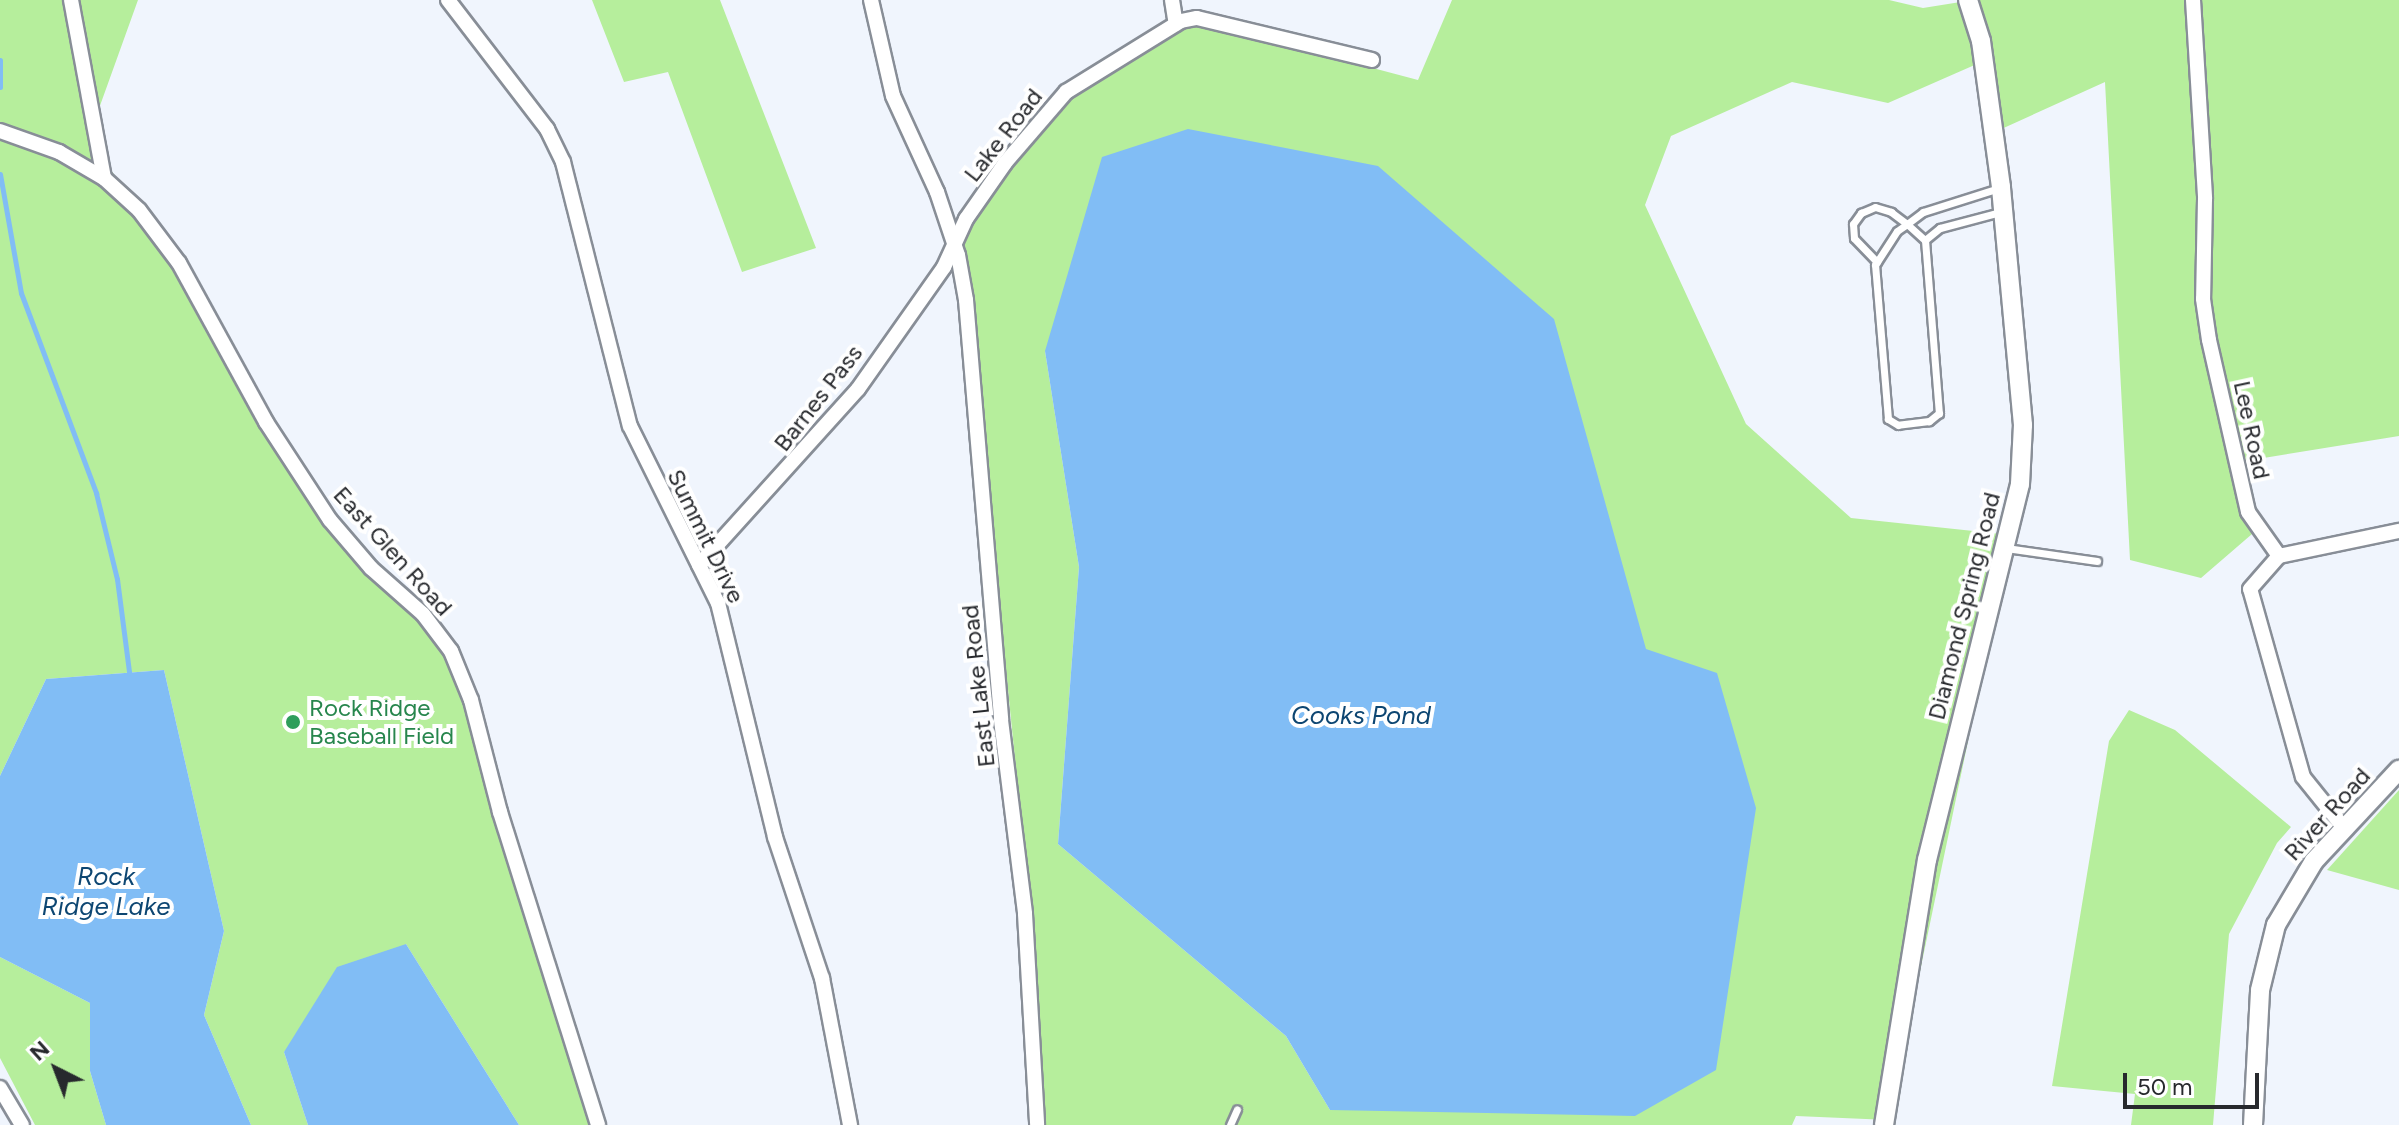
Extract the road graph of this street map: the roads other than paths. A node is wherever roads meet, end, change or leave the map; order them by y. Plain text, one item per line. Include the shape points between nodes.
1 (71, 0) edge
2 (448, 0) edge
3 (871, 0) edge
4 (1172, 0) edge
5 (1968, 0) edge
6 (2193, 0) edge
7 (1176, 24) junction
8 (1372, 60) dead end
9 (3, 131) edge
10 (104, 178) junction
11 (2001, 187) junction
12 (2004, 211) junction
13 (1907, 224) junction
14 (1925, 240) junction
15 (955, 244) junction
16 (1877, 262) junction
17 (2399, 531) edge
18 (2006, 548) junction
19 (2279, 556) junction
20 (2097, 561) dead end
21 (699, 565) junction
22 (2399, 770) edge
23 (2344, 828) junction
24 (0, 1088) edge
25 (1237, 1109) dead end
26 (22, 1125) edge
27 (598, 1125) edge
28 (850, 1125) edge
29 (1037, 1125) edge
30 (1230, 1125) edge
31 (1884, 1125) edge
32 (2253, 1125) edge

1 - 10 street
2 - 21 street, Summit Drive via 547,129 563,162 630,426
3 - 15 street, East Lake Road via 893,96
4 - 7 street
5 - 11 street, Diamond Spring Road via 1981,41
6 - 19 street, Lee Road via 2205,199 2203,299 2209,340 2248,512
7 - 8 street, Lake Road via 1197,18 1219,21 1300,46
7 - 15 street, Lake Road via 1066,92 1005,163
9 - 10 street, East Glen Road via 59,152
10 - 27 street, East Glen Road via 139,210 179,263 266,422 330,520 371,568 423,614 451,651 471,700 500,812
11 - 12 street, Diamond Spring Road
11 - 13 lane via 1954,200
12 - 14 lane via 1940,228
12 - 18 street, Diamond Spring Road via 2023,425 2020,484
13 - 14 lane
13 - 16 lane
13 - 16 lane via 1875,207 1861,213 1853,224 1854,238
14 - 16 lane via 1939,413 1929,421 1898,425 1888,419
15 - 21 street, Barnes Pass via 858,389
15 - 29 street, East Lake Road via 966,300 999,704 1025,914
17 - 19 street
18 - 20 lane
18 - 31 street, Diamond Spring Road via 1927,860
19 - 23 street via 2250,589 2251,604 2303,777
21 - 28 street, Summit Drive via 718,603 766,806 822,978
22 - 23 street, River Road
23 - 32 street, River Road via 2301,878 2276,925 2260,990
24 - 26 street
25 - 30 lane

